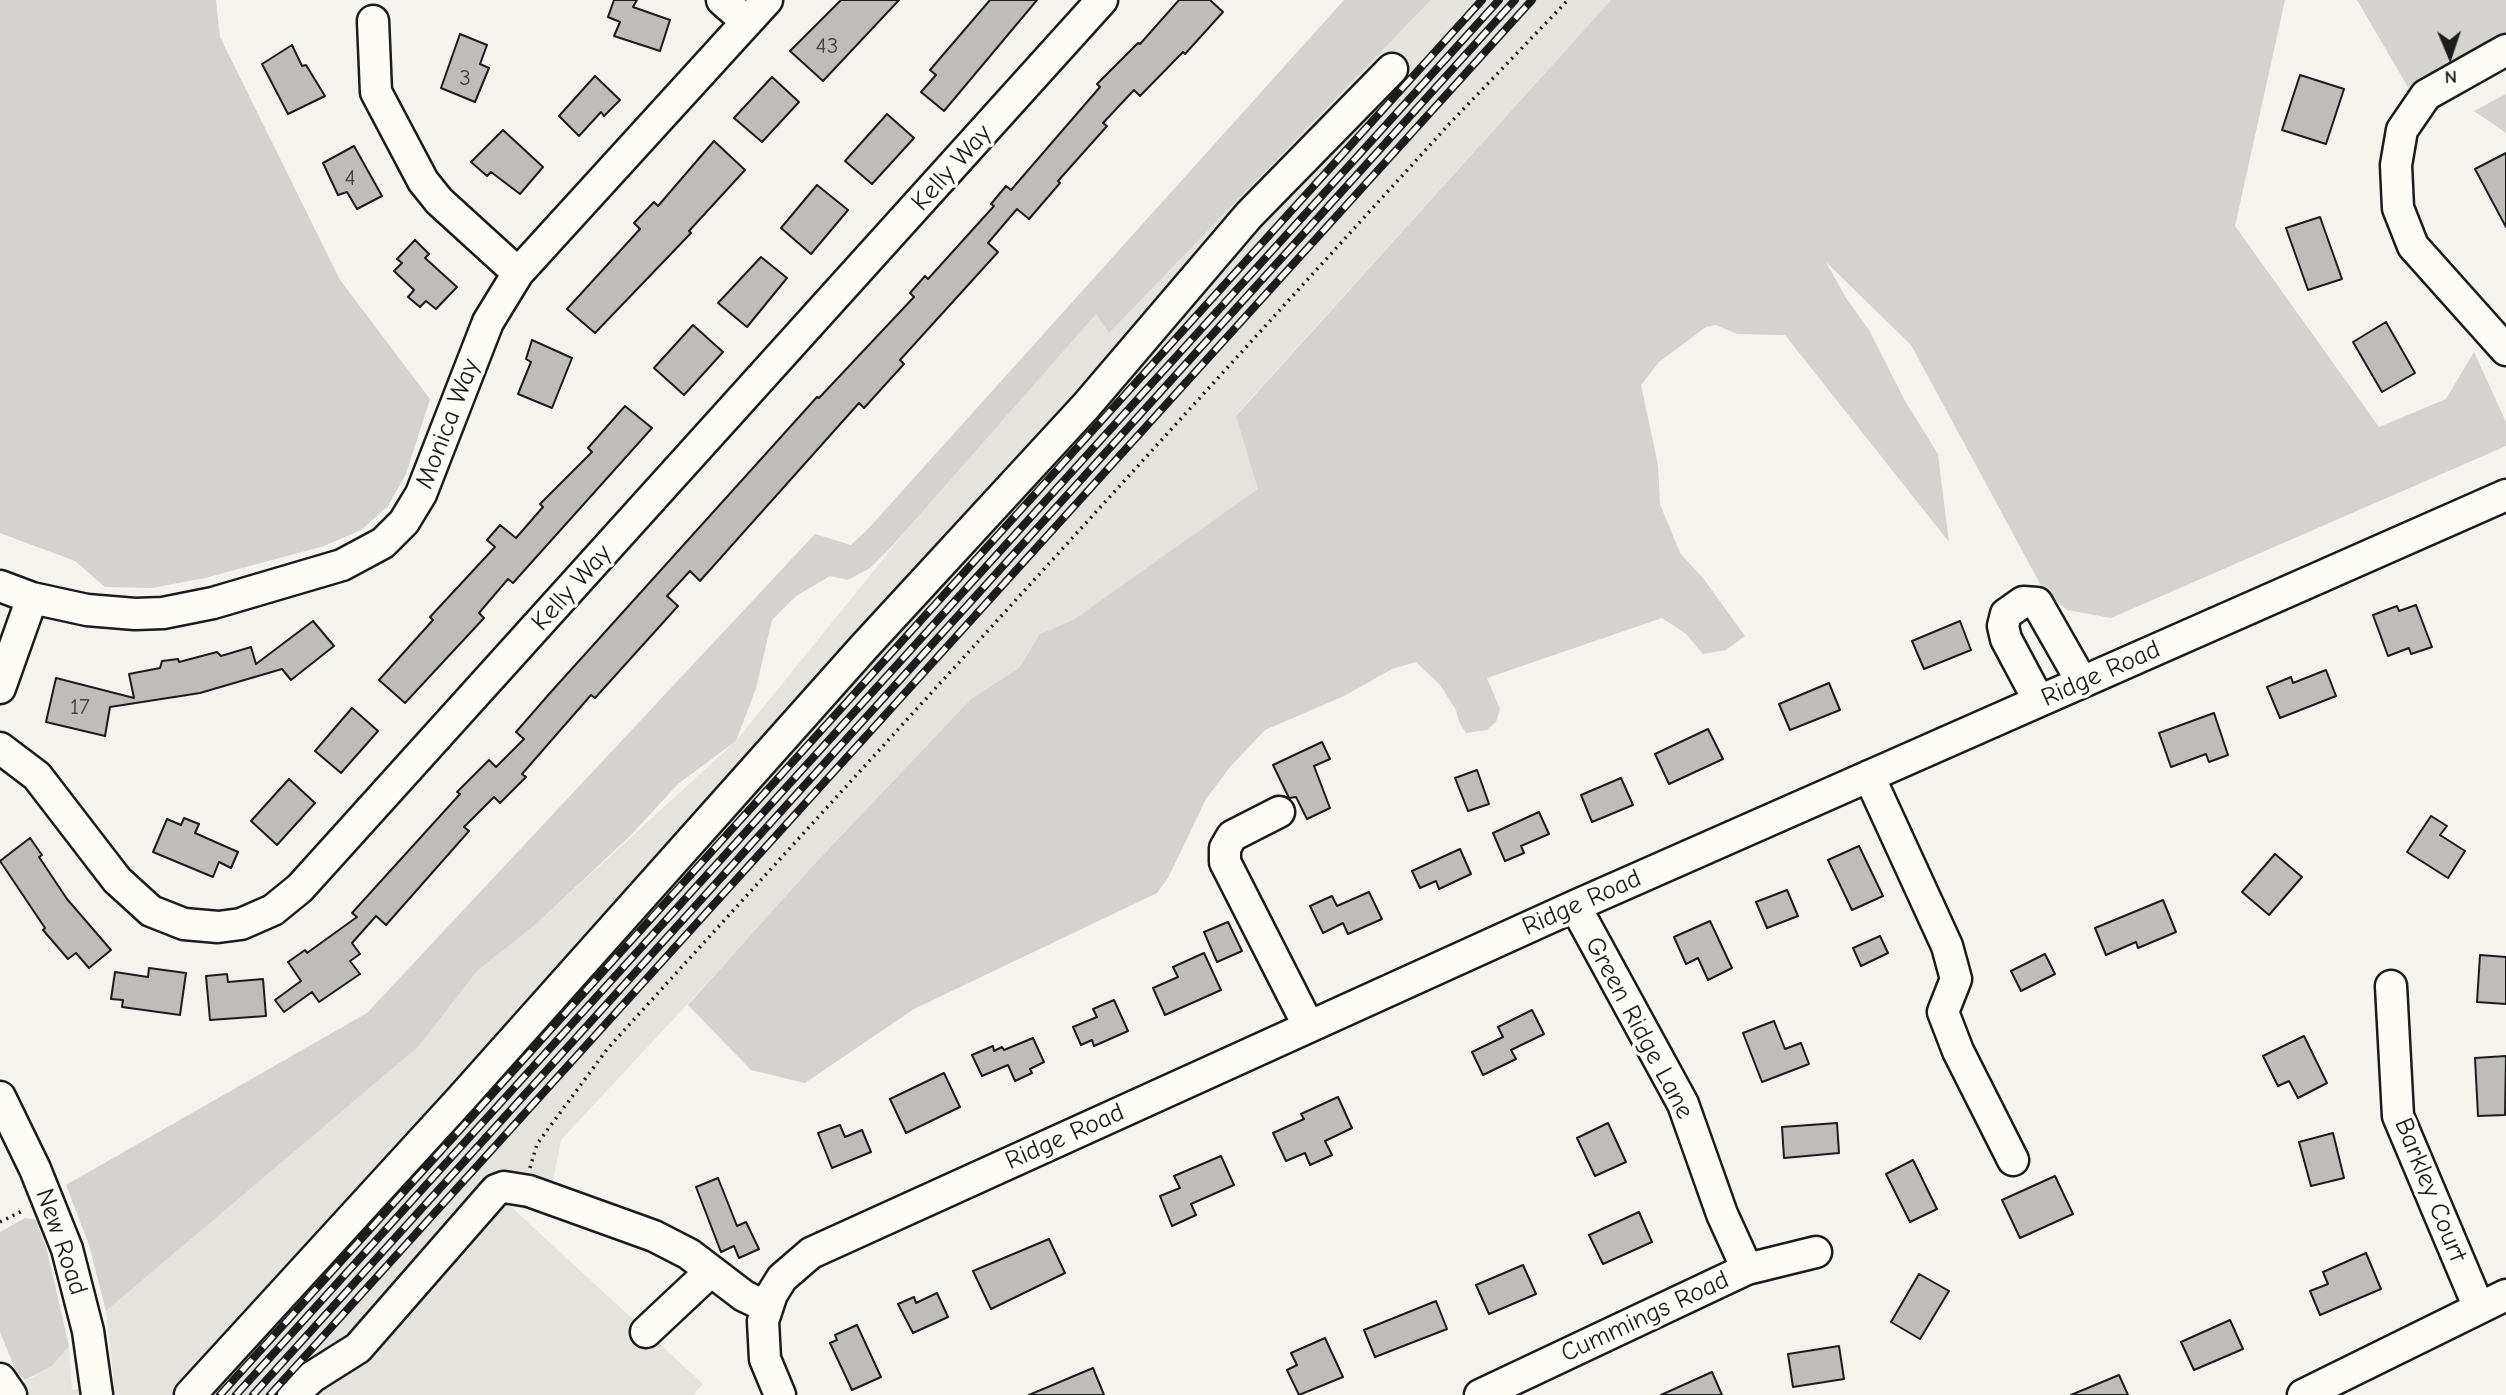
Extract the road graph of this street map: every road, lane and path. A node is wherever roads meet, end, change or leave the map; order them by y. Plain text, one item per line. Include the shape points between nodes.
1 (722, 0) edge
2 (767, 0) edge
3 (1102, 0) edge
4 (1568, 0) edge
5 (373, 21) dead end
6 (747, 22) junction
7 (2506, 50) edge
8 (1392, 69) dead end
9 (518, 273) junction
10 (2506, 350) edge
11 (2506, 495) edge
12 (0, 586) edge
13 (32, 598) junction
14 (2082, 682) junction
15 (0, 688) edge
16 (2039, 701) junction
17 (0, 748) edge
18 (1869, 776) junction
19 (1279, 812) dead end
20 (1575, 906) junction
21 (2391, 986) dead end
22 (1309, 1027) junction
23 (0, 1097) edge
24 (2013, 1160) dead end
25 (529, 1191) junction
26 (1815, 1252) dead end
27 (1747, 1269) junction
28 (711, 1271) junction
29 (2506, 1295) edge
30 (767, 1307) junction
31 (2479, 1308) junction
32 (646, 1332) dead end
33 (0, 1379) edge
34 (96, 1389) edge
35 (11, 1395) edge
36 (190, 1395) edge
37 (293, 1395) edge
38 (780, 1395) edge
39 (1480, 1395) edge
40 (2303, 1395) edge

1 - 6 street
2 - 6 street, Monica Way
3 - 17 street, Kelly Way via 319,868 273,911 241,924 218,927 184,924 151,911 117,880 37,776
4 - 25 path via 1451,122 608,1048 537,1144
5 - 9 street via 373,78 378,96 423,181
6 - 9 street, Monica Way
7 - 10 street via 2426,95 2402,130 2396,164 2398,208 2413,246
8 - 36 street via 1249,215 1086,406
9 - 13 street, Monica Way via 488,322 421,495 397,530 371,551 342,565 181,610 110,612
11 - 14 street, Ridge Road
12 - 13 street, Monica Way
13 - 15 street
14 - 16 street, Ridge Road
14 - 16 street via 2037,603 2023,602 2006,614 2003,626
16 - 18 street, Ridge Road
18 - 20 street, Ridge Road
18 - 24 street via 1947,946 1956,979 1944,1012 1958,1051
19 - 22 street via 1232,836 1225,848 1225,862
20 - 22 street, Ridge Road
20 - 27 street, Green Ridge Lane via 1683,1104
21 - 31 street, Barkley Court via 2398,1116
22 - 30 street, Ridge Road via 820,1248 782,1278
23 - 34 street, New Road via 67,1249 88,1331
25 - 28 street via 654,1236
25 - 37 street via 496,1190 358,1348
26 - 27 street, Cummings Road
27 - 39 street, Cummings Road
28 - 30 street
28 - 32 street
29 - 31 street
30 - 38 street, Ridge Road via 763,1350
31 - 40 street
33 - 35 street

